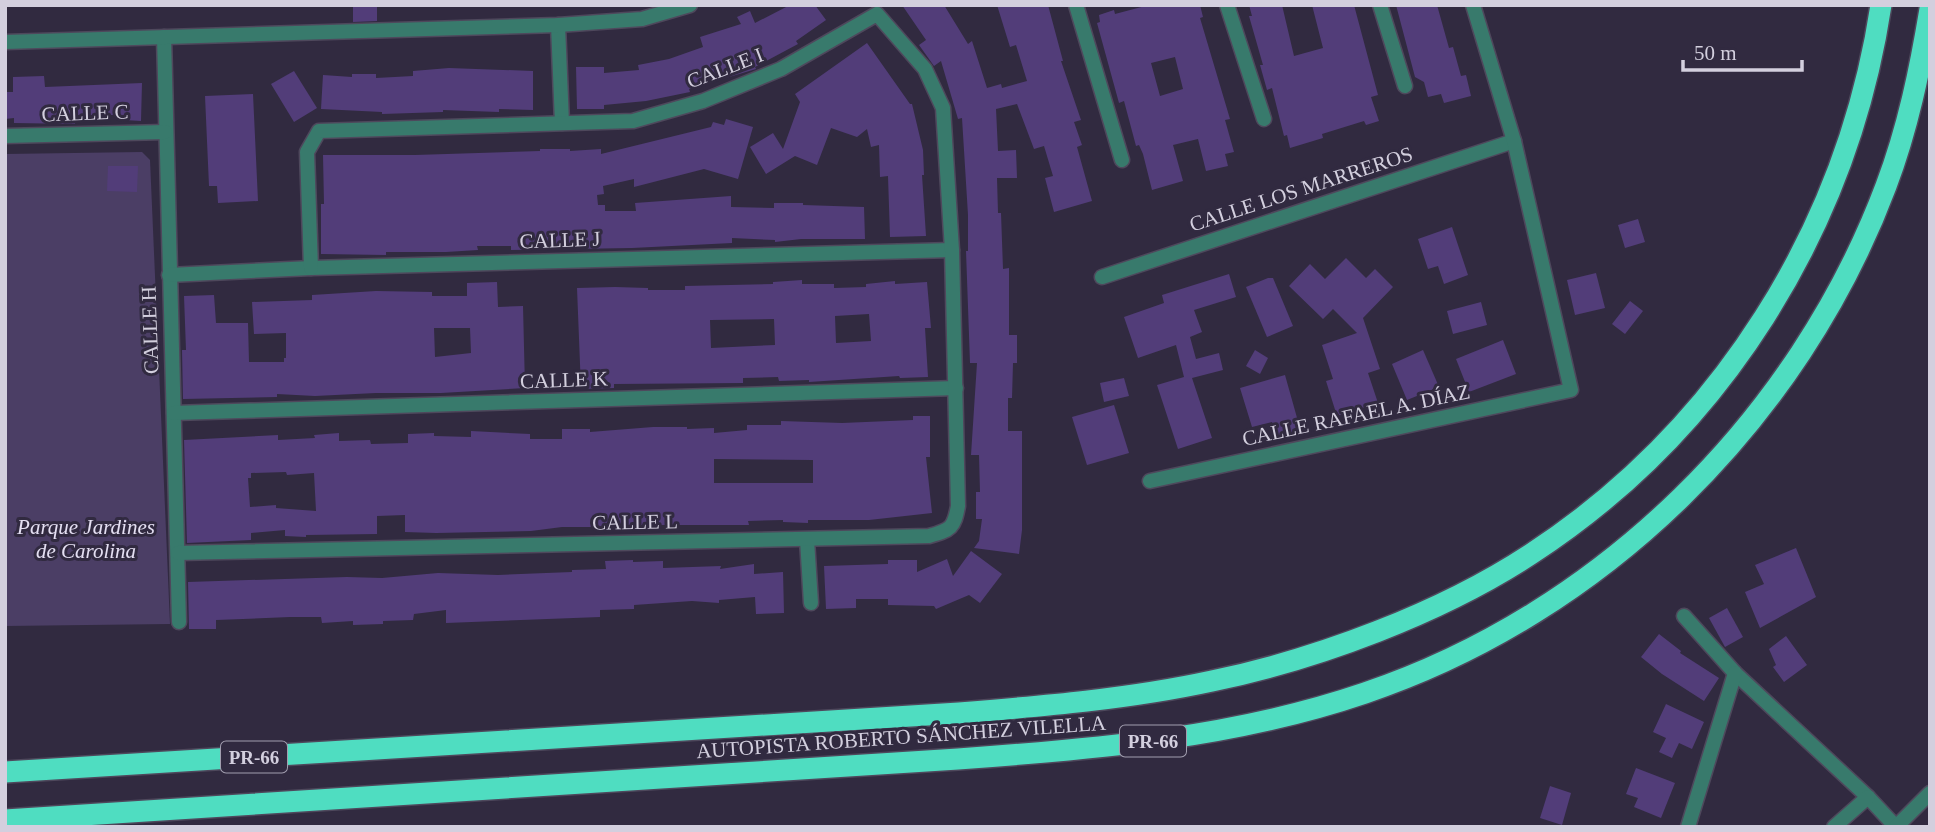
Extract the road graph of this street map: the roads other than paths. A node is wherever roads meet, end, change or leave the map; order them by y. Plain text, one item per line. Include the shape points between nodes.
1 (690, 5) edge
2 (1076, 5) edge
3 (1227, 5) edge
4 (1380, 5) edge
5 (1473, 5) edge
6 (1881, 5) edge
7 (1930, 9) edge
8 (558, 25) junction
9 (164, 37) junction
10 (5, 42) edge
11 (1405, 86) dead end
12 (1264, 119) dead end
13 (562, 123) junction
14 (165, 132) junction
15 (5, 136) edge
16 (1514, 141) junction
17 (1122, 160) dead end
18 (952, 250) junction
19 (311, 268) junction
20 (169, 275) junction
21 (1102, 277) dead end
22 (956, 388) junction
23 (174, 413) junction
24 (1150, 481) dead end
25 (807, 540) junction
26 (178, 553) junction
27 (811, 604) dead end
28 (1684, 616) dead end
29 (179, 622) dead end
30 (1735, 673) junction
31 (5, 772) edge
32 (1930, 793) edge
33 (1868, 797) junction
34 (63, 817) junction
35 (5, 820) edge
36 (21, 827) edge
37 (1688, 827) edge
38 (1834, 827) edge
39 (1896, 827) edge

1 - 8 street via 642,19
2 - 17 street
3 - 12 street
4 - 11 street
5 - 16 street
6 - 31 highway, AUTOPISTA ROBERTO SÁNCHEZ VILELLA / PR-66 via 1862,99 1836,179 1788,279 1687,422 1634,475 1530,555 1452,598 1351,641 1214,681 1068,704
7 - 34 highway, AUTOPISTA ROBERTO SÁNCHEZ VILELLA / PR-66 via 1905,131 1886,186 1838,292 1773,393 1737,439 1658,521 1570,589 1454,656 1312,710 1256,724 1116,746
8 - 9 street
8 - 13 street
9 - 10 street
9 - 14 street, CALLE H
13 - 18 street, CALLE I via 634,121 703,101 781,69 877,14 925,69 943,108
13 - 19 street, CALLE I via 319,131 307,152
14 - 15 street, CALLE C
14 - 20 street, CALLE H
16 - 21 street, CALLE LOS MARREROS
16 - 24 street, CALLE RAFAEL A. DÍAZ via 1571,390
18 - 19 street, CALLE J
18 - 22 street, CALLE I
19 - 20 street, CALLE J
20 - 23 street, CALLE H
22 - 23 street, CALLE K
22 - 25 street, CALLE L via 958,506 949,530 929,536
23 - 26 street, CALLE H
25 - 26 street, CALLE L
25 - 27 street
26 - 29 street, CALLE H
28 - 30 street
30 - 33 street
30 - 37 street
32 - 39 street
33 - 38 street
33 - 39 street
34 - 35 highway, AUTOPISTA ROBERTO SÁNCHEZ VILELLA / PR-66
34 - 36 highway

